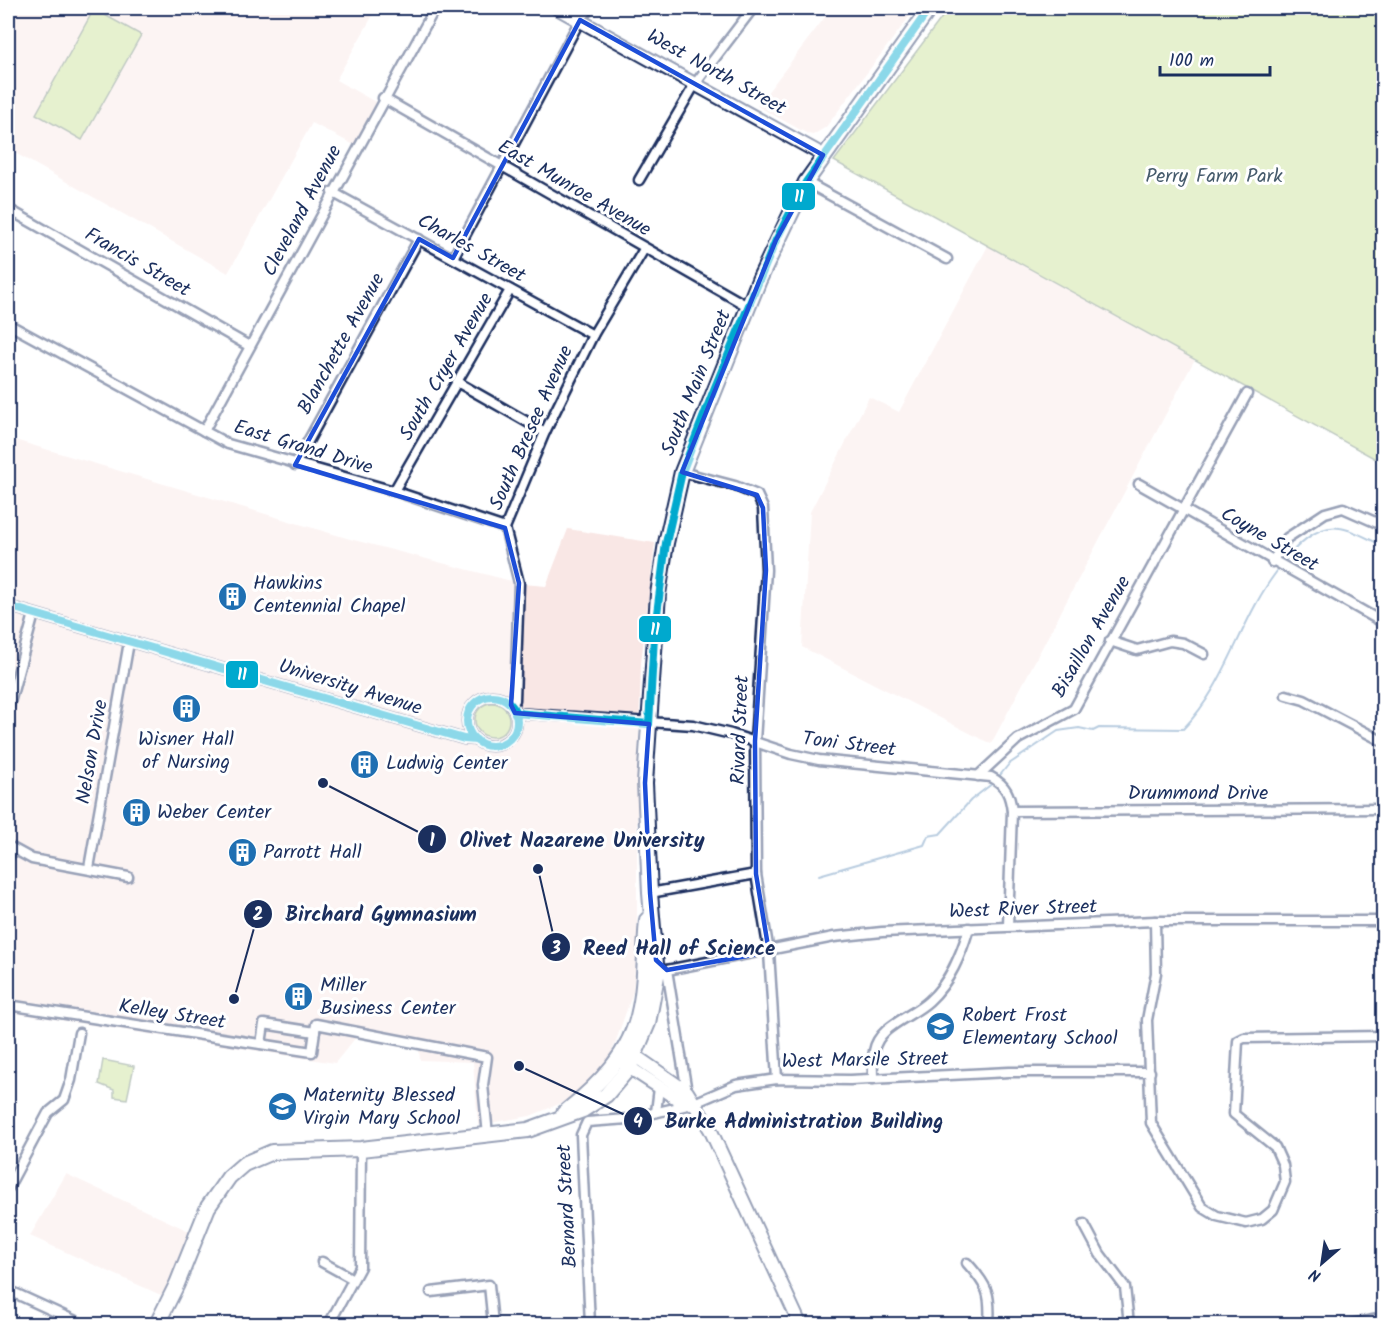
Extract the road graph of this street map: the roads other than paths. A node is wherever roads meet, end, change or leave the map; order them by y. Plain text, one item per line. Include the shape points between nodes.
1 (435, 8) edge
2 (558, 8) edge
3 (590, 8) edge
4 (753, 8) edge
5 (930, 8) edge
6 (580, 20) junction
7 (695, 84) junction
8 (383, 98) junction
9 (823, 155) junction
10 (503, 166) junction
11 (639, 180) dead end
12 (806, 182) junction
13 (332, 192) junction
14 (8, 208) edge
15 (419, 239) junction
16 (644, 249) junction
17 (453, 258) junction
18 (947, 259) dead end
19 (510, 290) junction
20 (749, 307) junction
21 (8, 324) edge
22 (593, 335) junction
23 (249, 346) junction
24 (457, 382) junction
25 (1247, 394) dead end
26 (204, 431) junction
27 (545, 432) junction
28 (295, 465) junction
29 (682, 472) junction
30 (1139, 484) dead end
31 (394, 491) junction
32 (1182, 508) junction
33 (1383, 526) edge
34 (505, 528) junction
35 (1272, 562) junction
36 (8, 606) edge
37 (34, 614) junction
38 (1383, 624) edge
39 (1110, 641) junction
40 (129, 642) junction
41 (1204, 654) dead end
42 (1286, 695) dead end
43 (513, 709) junction
44 (8, 710) edge
45 (649, 724) junction
46 (476, 740) junction
47 (755, 741) junction
48 (1383, 742) edge
49 (978, 776) junction
50 (1383, 809) edge
51 (1012, 811) junction
52 (10, 847) edge
53 (8, 858) edge
54 (89, 868) junction
55 (756, 874) junction
56 (128, 877) dead end
57 (650, 893) junction
58 (1155, 921) junction
59 (1383, 921) edge
60 (1008, 926) junction
61 (969, 928) junction
62 (769, 952) junction
63 (662, 973) junction
64 (8, 1005) edge
65 (315, 1032) junction
66 (79, 1033) dead end
67 (1383, 1036) edge
68 (261, 1044) junction
69 (626, 1058) junction
70 (1150, 1072) junction
71 (777, 1079) junction
72 (873, 1079) junction
73 (659, 1088) junction
74 (690, 1098) junction
75 (656, 1112) junction
76 (488, 1135) junction
77 (361, 1149) junction
78 (8, 1188) edge
79 (1084, 1224) dead end
80 (322, 1262) dead end
81 (967, 1263) dead end
82 (353, 1279) junction
83 (8, 1290) edge
84 (431, 1292) dead end
85 (1383, 1318) edge
86 (82, 1324) edge
87 (159, 1324) edge
88 (329, 1324) edge
89 (493, 1324) edge
90 (590, 1324) edge
91 (800, 1324) edge
92 (989, 1324) edge
93 (1129, 1324) edge
94 (1351, 1324) edge

1 - 8 street, Cleveland Avenue
2 - 6 main road, West North Street
3 - 6 street
4 - 7 street
5 - 9 main road, South Main Street
6 - 7 main road, West North Street
6 - 10 street
7 - 9 main road, West North Street
7 - 11 street
8 - 10 street, East Munroe Avenue
8 - 13 street, Cleveland Avenue
9 - 12 main road, South Main Street
10 - 16 street, East Munroe Avenue
10 - 17 street
12 - 18 street
12 - 20 main road, South Main Street via 776,240
13 - 15 street, Charles Street
13 - 23 street, Cleveland Avenue
14 - 23 street, Francis Street
15 - 17 street, Charles Street
15 - 28 street, Blanchette Avenue
16 - 20 street, East Munroe Avenue
16 - 22 street, South Bresee Avenue
17 - 19 street, Charles Street
19 - 22 street, Charles Street
19 - 24 street, South Cryer Avenue
20 - 29 main road, South Main Street
21 - 26 street, East Grand Drive
22 - 27 street, South Bresee Avenue
23 - 26 street, Cleveland Avenue
24 - 27 street
24 - 31 street, South Cryer Avenue
25 - 32 street, Bisaillon Avenue
26 - 28 street, East Grand Drive via 228,444
27 - 34 street, South Bresee Avenue
28 - 31 street, East Grand Drive
29 - 45 main road, South Main Street via 658,594
29 - 47 street, Rivard Street via 757,495 763,508 766,570
30 - 32 street, Coyne Street
31 - 34 street, East Grand Drive
32 - 35 street, Coyne Street
32 - 39 street, Bisaillon Avenue
33 - 35 street via 1343,508 1325,513 1287,538
34 - 43 street, South Bresee Avenue via 519,583
35 - 38 street, Coyne Street
36 - 37 street, University Avenue
37 - 40 street, University Avenue
37 - 44 street
39 - 41 street via 1137,650 1170,641
39 - 49 street, Bisaillon Avenue via 1074,709 1018,740
40 - 46 street, University Avenue
40 - 54 street, Nelson Drive
42 - 48 street via 1304,700
43 - 45 street
43 - 46 street, University Avenue via 515,728 506,741 491,746
43 - 46 street via 497,696 474,703 467,726
45 - 47 street, Toni Street via 693,725
45 - 57 main road, South Main Street via 645,783
47 - 49 street, Toni Street via 819,760
47 - 55 street, Rivard Street
49 - 51 street via 1000,782 1010,794
50 - 51 street, Drummond Drive
51 - 60 street
52 - 53 street
52 - 54 street via 32,859
54 - 56 street
55 - 57 street
55 - 62 street, Rivard Street
57 - 63 main road, South Main Street via 656,960
57 - 69 main road, South Main Street via 640,1010
58 - 59 street, West River Street
58 - 60 street, West River Street
58 - 70 street via 1156,973 1147,1020
60 - 61 street, West River Street
61 - 62 street, West River Street via 844,936
61 - 72 street via 957,962 943,984 928,1002 886,1031 874,1048
62 - 63 street, West River Street
62 - 71 street, Rivard Street
63 - 69 main road, South Main Street via 648,1023
63 - 74 street, South Main Street
64 - 68 street, Kelley Street
65 - 68 street via 264,1024
65 - 68 street, Kelley Street via 312,1052
65 - 76 street via 316,1024 487,1057 483,1085
66 - 78 street via 64,1100 48,1113
67 - 70 street via 1238,1041 1236,1118 1275,1147 1285,1182 1273,1210 1262,1219 1246,1223 1217,1216 1202,1207 1191,1191 1151,1123
69 - 73 main road
69 - 74 main road
69 - 76 main road via 606,1095 583,1110 528,1130
70 - 72 street, West Marsile Street via 1009,1072
71 - 72 street, West Marsile Street
71 - 74 street, West Marsile Street
73 - 74 main road via 679,1100
73 - 75 street
74 - 75 street, Bernard Street
74 - 91 main road via 710,1129
75 - 90 street, Bernard Street via 628,1119 593,1120 583,1127
76 - 77 main road
77 - 82 street via 360,1267
77 - 87 main road via 272,1152 232,1173 208,1207
79 - 93 street via 1125,1287
80 - 82 street
81 - 92 street via 990,1298
82 - 88 street
83 - 86 street
84 - 89 street via 489,1286
85 - 94 street

